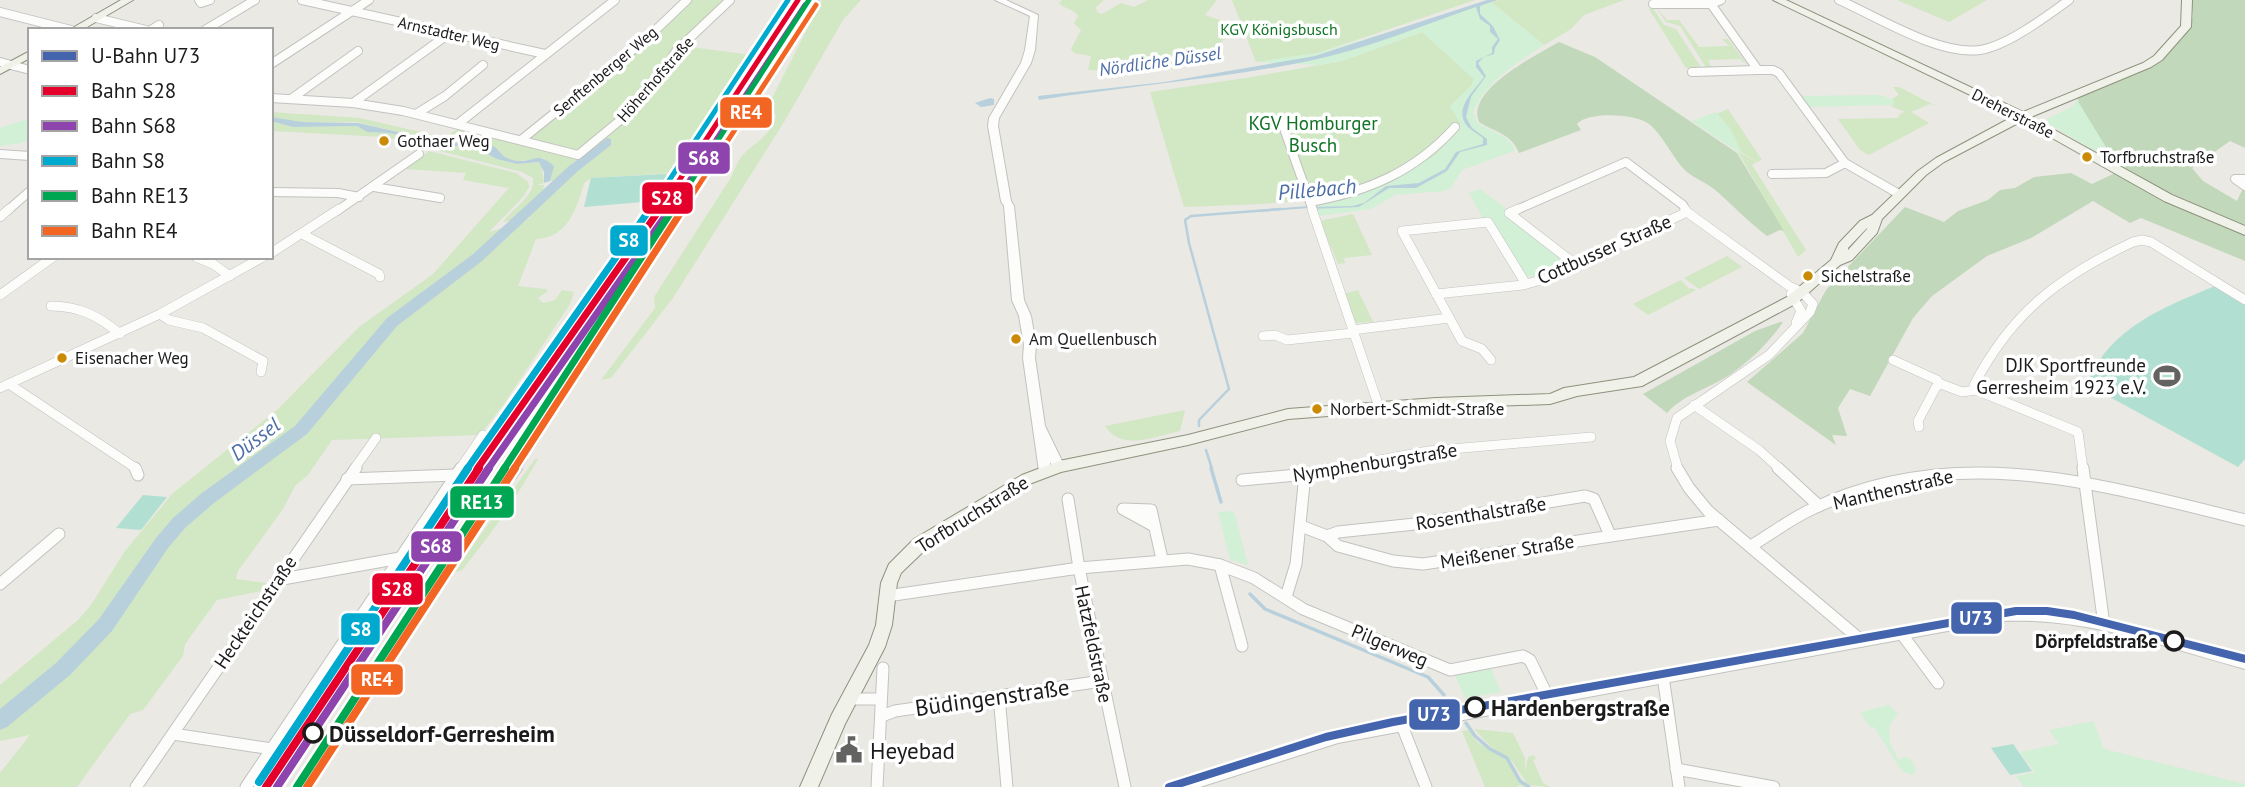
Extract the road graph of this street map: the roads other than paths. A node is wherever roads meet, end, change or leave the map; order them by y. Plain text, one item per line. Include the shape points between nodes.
1 (131, 0) edge
2 (199, 0) edge
3 (211, 0) edge
4 (255, 0) edge
5 (302, 0) edge
6 (369, 0) edge
7 (615, 0) edge
8 (687, 0) edge
9 (730, 0) edge
10 (999, 0) edge
11 (1721, 0) edge
12 (1779, 0) edge
13 (1839, 0) edge
14 (2069, 0) edge
15 (2187, 0) edge
16 (1653, 4) dead end
17 (1711, 4) junction
18 (353, 11) junction
19 (0, 12) edge
20 (98, 18) junction
21 (159, 25) dead end
22 (65, 28) edge
23 (77, 28) edge
24 (83, 28) edge
25 (140, 28) edge
26 (152, 28) edge
27 (208, 28) edge
28 (450, 33) junction
29 (358, 51) dead end
30 (545, 54) junction
31 (28, 57) edge
32 (273, 63) edge
33 (9, 64) edge
34 (483, 65) dead end
35 (28, 69) edge
36 (1758, 70) junction
37 (0, 72) edge
38 (1692, 72) dead end
39 (273, 98) edge
40 (291, 99) junction
41 (353, 103) junction
42 (416, 114) junction
43 (2023, 117) junction
44 (1281, 120) dead end
45 (458, 123) junction
46 (1455, 127) dead end
47 (521, 140) dead end
48 (0, 154) edge
49 (419, 154) dead end
50 (28, 156) edge
51 (1845, 163) junction
52 (1772, 174) dead end
53 (2245, 178) edge
54 (2245, 186) edge
55 (374, 187) junction
56 (273, 192) edge
57 (28, 193) edge
58 (1899, 194) junction
59 (359, 197) junction
60 (440, 198) dead end
61 (1311, 206) junction
62 (1687, 212) junction
63 (0, 217) edge
64 (2245, 230) edge
65 (302, 234) junction
66 (273, 252) edge
67 (50, 259) edge
68 (201, 259) edge
69 (260, 259) edge
70 (1575, 264) junction
71 (230, 276) junction
72 (380, 277) dead end
73 (1526, 284) junction
74 (1794, 293) junction
75 (1436, 294) junction
76 (0, 295) edge
77 (2245, 300) edge
78 (51, 306) dead end
79 (160, 314) junction
80 (1449, 318) junction
81 (1353, 331) junction
82 (120, 334) junction
83 (1263, 336) dead end
84 (1491, 360) dead end
85 (1892, 360) dead end
86 (261, 372) dead end
87 (1940, 384) junction
88 (5, 386) edge
89 (1976, 390) junction
90 (1475, 404) junction
91 (1694, 405) junction
92 (1379, 407) junction
93 (1452, 409) junction
94 (1341, 415) junction
95 (1245, 426) junction
96 (1919, 427) dead end
97 (483, 435) dead end
98 (1591, 437) dead end
99 (376, 438) dead end
100 (1052, 469) junction
101 (1305, 474) junction
102 (138, 475) dead end
103 (456, 475) junction
104 (347, 479) junction
105 (1242, 480) dead end
106 (2087, 483) junction
107 (1068, 499) dead end
108 (1819, 506) junction
109 (1719, 520) junction
110 (2245, 520) edge
111 (1154, 526) dead end
112 (1301, 526) junction
113 (59, 534) dead end
114 (1610, 535) junction
115 (1327, 536) junction
116 (1751, 546) junction
117 (400, 558) junction
118 (1162, 559) junction
119 (1220, 565) junction
120 (1079, 568) junction
121 (277, 580) junction
122 (0, 584) edge
123 (887, 596) junction
124 (1286, 597) junction
125 (2104, 625) junction
126 (1901, 633) junction
127 (1862, 641) junction
128 (1242, 646) dead end
129 (2245, 662) edge
130 (883, 668) dead end
131 (1663, 676) junction
132 (1102, 681) junction
133 (1938, 684) dead end
134 (999, 696) junction
135 (1548, 697) junction
136 (849, 699) junction
137 (881, 699) junction
138 (882, 716) junction
139 (1401, 723) junction
140 (173, 734) junction
141 (272, 749) junction
142 (1676, 769) junction
143 (136, 787) edge
144 (246, 787) edge
145 (809, 787) edge
146 (877, 787) edge
147 (1007, 787) edge
148 (1125, 787) edge
149 (1176, 787) edge
150 (1426, 787) edge
151 (1679, 787) edge
152 (1774, 787) edge

1 - 20 main road
2 - 3 street
4 - 27 street
5 - 18 street, Arnstadter Weg
6 - 18 street
7 - 30 street
8 - 47 street, Senftenberger Weg via 644,41
9 - 45 street, Höherhofstraße via 676,51 659,79 618,122 578,155
10 - 100 street via 1034,15 1026,63 993,126 1006,201 1004,225 1012,248 1018,328 1029,358
11 - 17 street
12 - 43 main road, Dreherstraße
13 - 14 street via 1940,44 1971,51 1990,47
15 - 43 main road, Torfbruchstraße via 2186,27 2152,62
16 - 17 street
17 - 36 street
18 - 28 street, Arnstadter Weg
18 - 32 street
19 - 22 street
20 - 23 main road
20 - 24 main road
20 - 25 street
21 - 26 street
28 - 30 street, Arnstadter Weg
28 - 41 street
29 - 40 street
30 - 45 street
31 - 33 main road
33 - 35 street
33 - 37 main road
34 - 42 street
36 - 38 street
36 - 51 street via 1779,74
39 - 40 street
40 - 41 street
41 - 42 street
42 - 45 street
43 - 58 main road, Torfbruchstraße via 1940,160
43 - 64 main road, Dreherstraße via 2162,195
44 - 61 street
46 - 61 street via 1433,152 1395,176
48 - 50 street
49 - 55 street
51 - 52 street via 1826,173
51 - 58 street
53 - 54 street via 2235,179
55 - 59 street
55 - 60 street
56 - 59 street
57 - 63 street
58 - 74 main road, Torfbruchstraße via 1847,257
59 - 65 street
61 - 81 street
62 - 70 street, Cottbusser Straße
62 - 70 street via 1626,162 1509,213
62 - 74 street, Cottbusser Straße
65 - 66 street
65 - 72 street
67 - 76 street
68 - 71 street
69 - 71 street
70 - 73 street, Cottbusser Straße
71 - 79 street
73 - 75 street, Cottbusser Straße
73 - 75 street via 1488,222 1402,231
74 - 90 main road, Torfbruchstraße via 1625,386 1550,399
74 - 91 street via 1801,311 1779,346
75 - 80 street
77 - 89 street via 2146,239 2109,252 2045,292 1998,341
78 - 82 street via 69,305 93,313
79 - 82 street
79 - 86 street via 203,328 263,360
80 - 81 street
80 - 84 street via 1465,344 1482,349
81 - 83 street via 1287,340
81 - 92 street
82 - 88 street
85 - 87 street
87 - 89 street via 1962,392
87 - 96 street via 1918,421
88 - 102 street via 137,469
89 - 106 street via 2078,432
90 - 92 main road, Torfbruchstraße
90 - 93 main road, Torfbruchstraße
91 - 108 street via 1759,450
91 - 109 street via 1670,430 1671,457 1685,485
92 - 93 main road
92 - 94 main road
92 - 95 main road, Torfbruchstraße via 1288,414
93 - 94 main road, Torfbruchstraße
94 - 95 main road, Torfbruchstraße
95 - 100 main road, Torfbruchstraße
97 - 103 street
98 - 101 street, Nymphenburgstraße via 1428,452
99 - 104 street, Heckteichstraße
100 - 123 main road, Torfbruchstraße via 1016,485 920,544 895,569
101 - 105 street, Nymphenburgstraße
101 - 112 street
103 - 104 street
103 - 117 street
104 - 121 street, Heckteichstraße
106 - 108 street, Manthenstraße via 1999,471 1935,475
106 - 110 street, Manthenstraße
106 - 125 street
107 - 120 street, Hatzfeldstraße
108 - 116 street, Manthenstraße
109 - 114 street, Meißener Straße
109 - 116 street
111 - 118 street
112 - 115 street, Meißener Straße
112 - 124 street
113 - 122 street
114 - 115 street, Meißener Straße via 1423,564 1393,561 1338,545
114 - 115 street, Rosenthalstraße via 1594,499 1585,496
116 - 127 street
117 - 121 street
117 - 141 street
118 - 119 street, Pilgerweg
118 - 120 street, Pilgerweg
119 - 124 street, Pilgerweg
119 - 128 street
120 - 123 street, Pilgerweg
120 - 132 street, Hatzfeldstraße
121 - 140 street, Heckteichstraße
123 - 136 main road, Torfbruchstraße via 877,647
124 - 135 street, Pilgerweg via 1303,609 1450,670 1523,656 1530,660
125 - 126 street via 2026,612
125 - 129 street
126 - 127 street
126 - 133 street
127 - 131 street
130 - 137 street
131 - 135 street
131 - 142 street
132 - 134 street, Büdingenstraße
132 - 148 street, Hatzfeldstraße
134 - 138 street, Büdingenstraße
134 - 147 street
135 - 139 street
136 - 137 street
136 - 145 main road, Torfbruchstraße
137 - 138 street
138 - 146 street
139 - 149 street via 1338,736
139 - 150 street
140 - 141 street
140 - 143 street, Heckteichstraße
141 - 144 street
142 - 151 street
142 - 152 street

